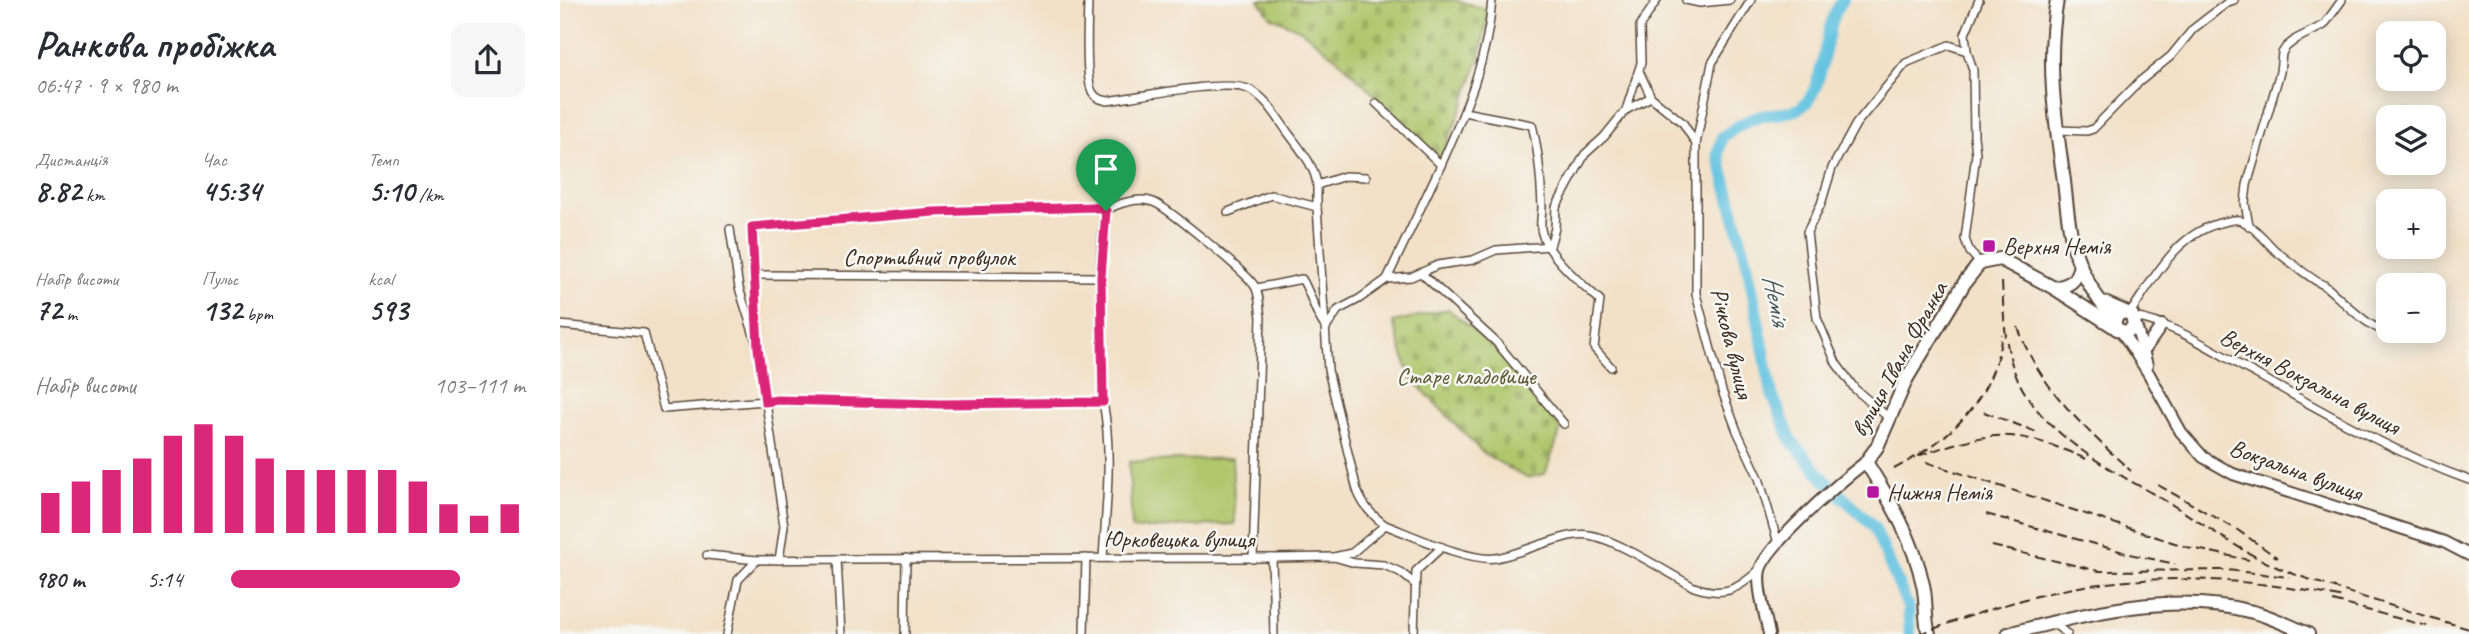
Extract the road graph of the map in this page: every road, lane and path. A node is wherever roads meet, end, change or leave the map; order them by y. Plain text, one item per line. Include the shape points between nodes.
1 (1088, 0) edge
2 (1492, 0) edge
3 (1658, 0) edge
4 (1686, 0) edge
5 (1730, 0) edge
6 (1751, 0) edge
7 (1979, 0) edge
8 (2057, 0) edge
9 (2234, 0) edge
10 (2343, 0) edge
11 (1967, 51) junction
12 (1639, 70) junction
13 (1651, 97) junction
14 (1376, 103) dead end
15 (1626, 110) junction
16 (1464, 112) junction
17 (2057, 130) junction
18 (1696, 144) junction
19 (1441, 165) junction
20 (1366, 177) dead end
21 (1317, 185) junction
22 (1317, 207) junction
23 (1106, 211) junction
24 (1228, 212) dead end
25 (2249, 226) junction
26 (730, 229) dead end
27 (1549, 246) junction
28 (1980, 263) junction
29 (2080, 265) junction
30 (1421, 273) junction
31 (756, 275) junction
32 (1101, 277) junction
33 (1387, 279) junction
34 (1257, 288) junction
35 (2054, 288) junction
36 (2123, 319) junction
37 (560, 325) edge
38 (2162, 325) junction
39 (2376, 326) edge
40 (1326, 328) junction
41 (758, 348) junction
42 (2143, 352) junction
43 (1611, 367) dead end
44 (2149, 374) junction
45 (765, 402) junction
46 (1103, 402) junction
47 (1889, 418) junction
48 (1564, 424) dead end
49 (1866, 462) junction
50 (2469, 480) edge
51 (1385, 525) junction
52 (1778, 543) junction
53 (1442, 547) junction
54 (707, 555) dead end
55 (2469, 555) edge
56 (1334, 557) junction
57 (906, 558) junction
58 (1086, 558) junction
59 (1103, 558) junction
60 (1272, 558) junction
61 (837, 559) junction
62 (1253, 559) junction
63 (757, 560) junction
64 (779, 560) junction
65 (1760, 569) junction
66 (1415, 584) junction
67 (2052, 622) junction
68 (727, 634) edge
69 (841, 634) edge
70 (905, 634) edge
71 (1084, 634) edge
72 (1274, 634) edge
73 (1414, 634) edge
74 (1769, 634) edge
75 (1929, 634) edge
76 (2008, 634) edge
77 (2067, 634) edge
78 (2308, 634) edge

1 - 21 street via 1088,77 1098,98 1107,101 1224,85 1249,88 1261,96 1303,152
2 - 16 street via 1485,55
3 - 12 street via 1640,26
4 - 5 street
6 - 18 street, Річкова вулиця via 1712,63
7 - 11 street via 1965,34
8 - 17 highway via 2051,70
9 - 17 street via 2193,29 2171,56 2093,129
10 - 25 street via 2324,25 2296,39 2282,53 2248,185
11 - 28 street via 1973,70 1976,154 1965,239
11 - 47 street via 1949,45 1906,63 1856,124 1832,168 1807,232 1817,318 1836,363 1856,389
12 - 13 street
12 - 15 street
13 - 15 street
13 - 18 street via 1683,123
14 - 19 street
15 - 27 street via 1585,154 1556,207
16 - 19 street
16 - 27 street via 1532,125 1541,179 1541,230
17 - 29 highway via 2069,223
18 - 52 street, Річкова вулиця via 1696,294 1722,391 1759,478
19 - 33 street
20 - 21 street via 1345,176
21 - 22 street
22 - 24 street via 1271,195
22 - 40 street
23 - 31 street via 1093,207 934,212 752,227
23 - 32 street
23 - 34 street via 1135,201 1153,202
25 - 36 street via 2238,220 2192,234
25 - 39 street
26 - 41 street via 739,288
27 - 30 street via 1496,250
27 - 43 street via 1600,300 1594,348
28 - 35 highway, Вокзальна вулиця via 2000,259
28 - 47 highway, вулиця Івана Франка via 1926,345
29 - 35 highway via 2074,281
29 - 36 highway via 2100,301
30 - 33 street
30 - 48 street via 1497,343
31 - 32 street, Спортивний провулок
31 - 41 street
32 - 46 street
33 - 40 street via 1338,310
34 - 40 street via 1302,279
34 - 62 street via 1261,317
35 - 36 highway, Вокзальна вулиця via 2090,312
36 - 38 street, Верхня Вокзальна вулиця
36 - 42 main road, Вокзальна вулиця
36 - 44 main road, Вокзальна вулиця
37 - 45 street via 644,333 664,409
38 - 42 main road
38 - 50 street, Верхня Вокзальна вулиця via 2432,467
40 - 51 street via 1328,370 1357,490 1362,504
41 - 45 street
42 - 44 main road, Вокзальна вулиця
44 - 55 main road, Вокзальна вулиця via 2181,432 2203,457 2234,474 2444,542
45 - 46 street
45 - 64 street via 784,526
46 - 59 street via 1108,446
47 - 49 highway, вулиця Івана Франка
49 - 52 main road, вулиця Івана Франка
49 - 75 highway via 1890,500 1913,552 1923,582
51 - 53 street
51 - 56 street, Юрковецька вулиця via 1352,553
52 - 65 main road, вулиця Івана Франка
53 - 65 street via 1495,559 1591,535 1709,592 1725,593
53 - 66 street via 1416,571
54 - 63 street, Юрковецька вулиця
56 - 60 street, Юрковецька вулиця
56 - 66 street, Юрковецька вулиця via 1384,565
57 - 58 street, Юрковецька вулиця
57 - 61 street, Юрковецька вулиця
57 - 70 street
58 - 59 street, Юрковецька вулиця
58 - 71 street, Юрковецька вулиця
59 - 62 street, Юрковецька вулиця
60 - 62 street, Юрковецька вулиця
60 - 72 street, Юрковецька вулиця
61 - 64 street, Юрковецька вулиця
61 - 69 street
63 - 64 street, Юрковецька вулиця
63 - 68 street via 738,580
65 - 74 main road
66 - 73 street
67 - 76 highway
67 - 77 street
67 - 78 highway via 2127,606 2205,603 2253,612

